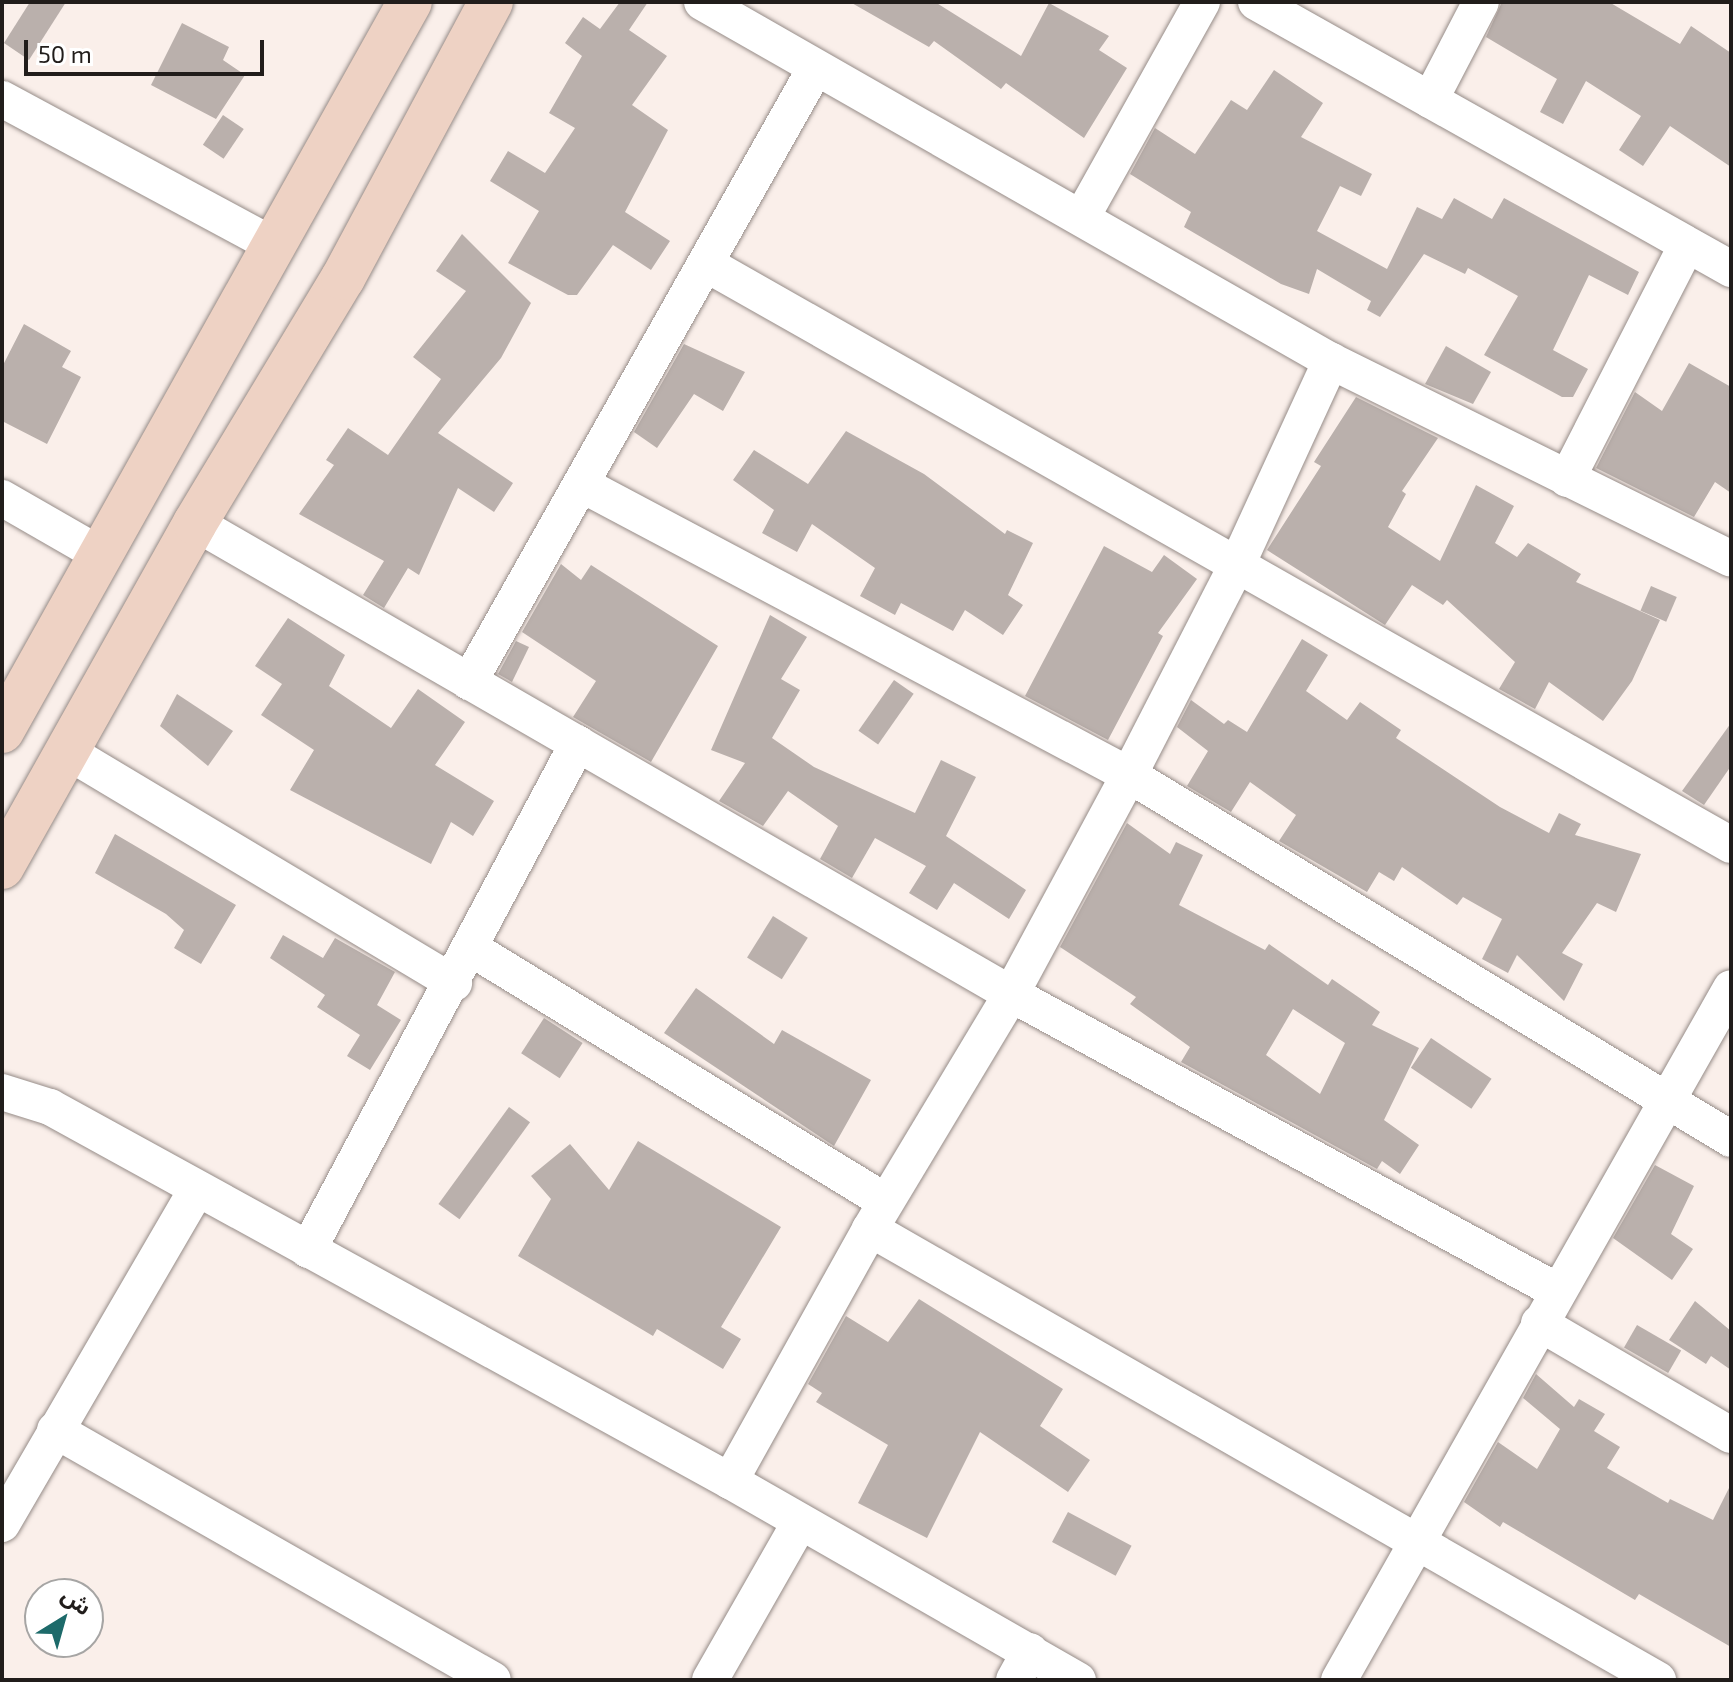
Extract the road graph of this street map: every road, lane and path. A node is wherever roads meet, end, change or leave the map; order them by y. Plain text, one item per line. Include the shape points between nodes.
1 (410, 2) edge
2 (491, 2) edge
3 (702, 2) edge
4 (1202, 2) edge
5 (1256, 2) edge
6 (1481, 2) edge
7 (815, 69) junction
8 (2, 99) edge
9 (1430, 100) junction
10 (1083, 215) junction
11 (275, 246) junction
12 (1685, 248) junction
13 (708, 265) junction
14 (1731, 269) edge
15 (1331, 361) junction
16 (1567, 479) junction
17 (583, 485) junction
18 (2, 498) edge
19 (195, 523) junction
20 (101, 555) junction
21 (1731, 559) edge
22 (1237, 565) junction
23 (469, 682) junction
24 (2, 731) edge
25 (578, 743) junction
26 (68, 752) junction
27 (1129, 775) junction
28 (1731, 845) edge
29 (2, 867) edge
30 (472, 949) junction
31 (454, 983) junction
32 (1731, 988) edge
33 (1011, 994) junction
34 (2, 1092) edge
35 (1666, 1100) junction
36 (1731, 1139) edge
37 (197, 1189) junction
38 (878, 1216) junction
39 (308, 1250) junction
40 (1557, 1291) junction
41 (1539, 1323) junction
42 (55, 1430) junction
43 (1731, 1435) edge
44 (730, 1481) junction
45 (800, 1522) junction
46 (2, 1524) edge
47 (1417, 1540) junction
48 (1022, 1666) edge
49 (493, 1680) edge
50 (710, 1680) edge
51 (1078, 1680) edge
52 (1339, 1680) edge
53 (1658, 1680) edge

1 - 11 main road
2 - 19 main road via 343,278
3 - 7 street
4 - 10 street
5 - 9 street
6 - 9 street
7 - 10 street
7 - 13 street
8 - 11 street
9 - 12 street
10 - 15 street
11 - 20 main road
12 - 14 street
12 - 16 street
13 - 17 street
13 - 22 street
15 - 16 street
15 - 22 street
16 - 21 street
17 - 23 street
17 - 27 street
18 - 20 street
19 - 23 street
19 - 26 main road
20 - 24 main road
22 - 27 street
22 - 28 street
23 - 25 street
25 - 30 street
25 - 33 street
26 - 29 main road
26 - 31 street
27 - 33 street
27 - 35 street
30 - 31 street
30 - 38 street
31 - 39 street
32 - 35 street
33 - 38 street
33 - 40 street
34 - 37 street via 50,1107
35 - 36 street
35 - 40 street
37 - 39 street
37 - 42 street
38 - 44 street
38 - 47 street
39 - 44 street
40 - 41 street
41 - 43 street
41 - 47 street
42 - 46 street
42 - 49 street
44 - 45 street
45 - 48 street
45 - 50 street
47 - 52 street
47 - 53 street
48 - 51 street

